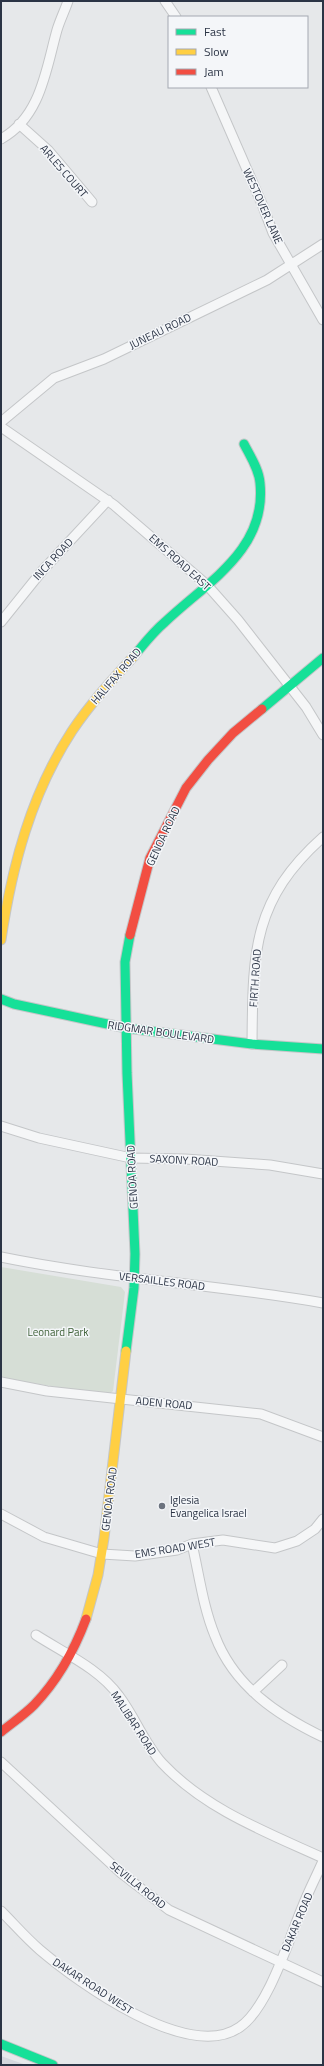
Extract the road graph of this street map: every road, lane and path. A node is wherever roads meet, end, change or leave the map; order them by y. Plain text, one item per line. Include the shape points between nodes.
1 (68, 1) edge
2 (165, 1) edge
3 (175, 16) edge
4 (211, 88) edge
5 (19, 124) junction
6 (1, 139) edge
7 (92, 202) dead end
8 (323, 244) edge
9 (291, 265) junction
10 (323, 320) edge
11 (1, 422) edge
12 (1, 427) edge
13 (244, 444) dead end
14 (108, 500) junction
15 (207, 585) junction
16 (1, 622) edge
17 (323, 658) edge
18 (290, 687) junction
19 (323, 735) edge
20 (323, 837) edge
21 (1, 940) edge
22 (1, 999) edge
23 (126, 1028) junction
24 (252, 1044) junction
25 (323, 1048) edge
26 (1, 1126) edge
27 (131, 1158) junction
28 (323, 1174) edge
29 (1, 1257) edge
30 (135, 1278) junction
31 (323, 1304) edge
32 (1, 1382) edge
33 (120, 1399) junction
34 (323, 1437) edge
35 (1, 1514) edge
36 (323, 1519) edge
37 (192, 1544) junction
38 (102, 1554) junction
39 (36, 1635) dead end
40 (71, 1657) junction
41 (282, 1665) dead end
42 (252, 1692) junction
43 (1, 1732) edge
44 (323, 1737) edge
45 (1, 1762) edge
46 (323, 1858) edge
47 (323, 1861) edge
48 (1, 1911) edge
49 (280, 1962) junction
50 (323, 1982) edge
51 (1, 2044) edge
52 (53, 2065) edge

1 - 5 street via 37,98
2 - 3 street
4 - 9 street, WESTOVER LANE via 273,234
5 - 6 street
5 - 7 street, ARLES COURT via 48,150
8 - 9 street, JUNEAU ROAD
9 - 10 street, WESTOVER LANE
9 - 11 street, JUNEAU ROAD via 267,280 104,359 54,378
12 - 14 street, EMS ROAD EAST
13 - 15 street, HALIFAX ROAD via 260,482 262,497 259,514 241,553
14 - 15 street, EMS ROAD EAST
14 - 16 street, INCA ROAD via 42,571
15 - 18 street, EMS ROAD EAST
15 - 21 street, HALIFAX ROAD via 163,623 90,706 66,741 45,781 24,832 6,904
17 - 18 street, GENOA ROAD
18 - 19 street, EMS ROAD EAST
18 - 23 street, GENOA ROAD via 233,733 208,760 186,788 150,858 129,935 125,962
20 - 24 street, FIRTH ROAD via 296,862 277,890 260,930 254,968
22 - 23 street, RIDGMAR BOULEVARD
23 - 24 street, RIDGMAR BOULEVARD
23 - 27 street, GENOA ROAD
24 - 25 street, RIDGMAR BOULEVARD
26 - 27 street, SAXONY ROAD via 38,1138
27 - 28 street, SAXONY ROAD via 270,1165
27 - 30 street, GENOA ROAD
29 - 30 street, VERSAILLES ROAD via 82,1272
30 - 31 street, VERSAILLES ROAD via 266,1293
30 - 33 street, GENOA ROAD
32 - 33 street, ADEN ROAD via 47,1391
33 - 34 street, ADEN ROAD via 261,1414
33 - 38 street, GENOA ROAD
35 - 38 street, EMS ROAD WEST via 44,1537
36 - 37 street, EMS ROAD WEST via 315,1529 297,1542 275,1548 223,1540
37 - 38 street, EMS ROAD WEST via 177,1550 135,1556
37 - 42 street via 215,1636 236,1675
38 - 40 street, GENOA ROAD via 100,1573 90,1609
39 - 40 street, MALIBAR ROAD
40 - 43 street, GENOA ROAD via 56,1681 32,1708
40 - 46 street, MALIBAR ROAD via 95,1672 119,1696 155,1755 181,1780 214,1806
41 - 42 street
42 - 44 street via 303,1727
45 - 49 street, SEVILLA ROAD via 148,1895 196,1924
47 - 49 street, DAKAR ROAD
48 - 49 street, DAKAR ROAD WEST via 39,1949 120,2006 162,2027 187,2035 212,2037 240,2028 252,2016 266,1993
49 - 50 street, SEVILLA ROAD
51 - 52 street

